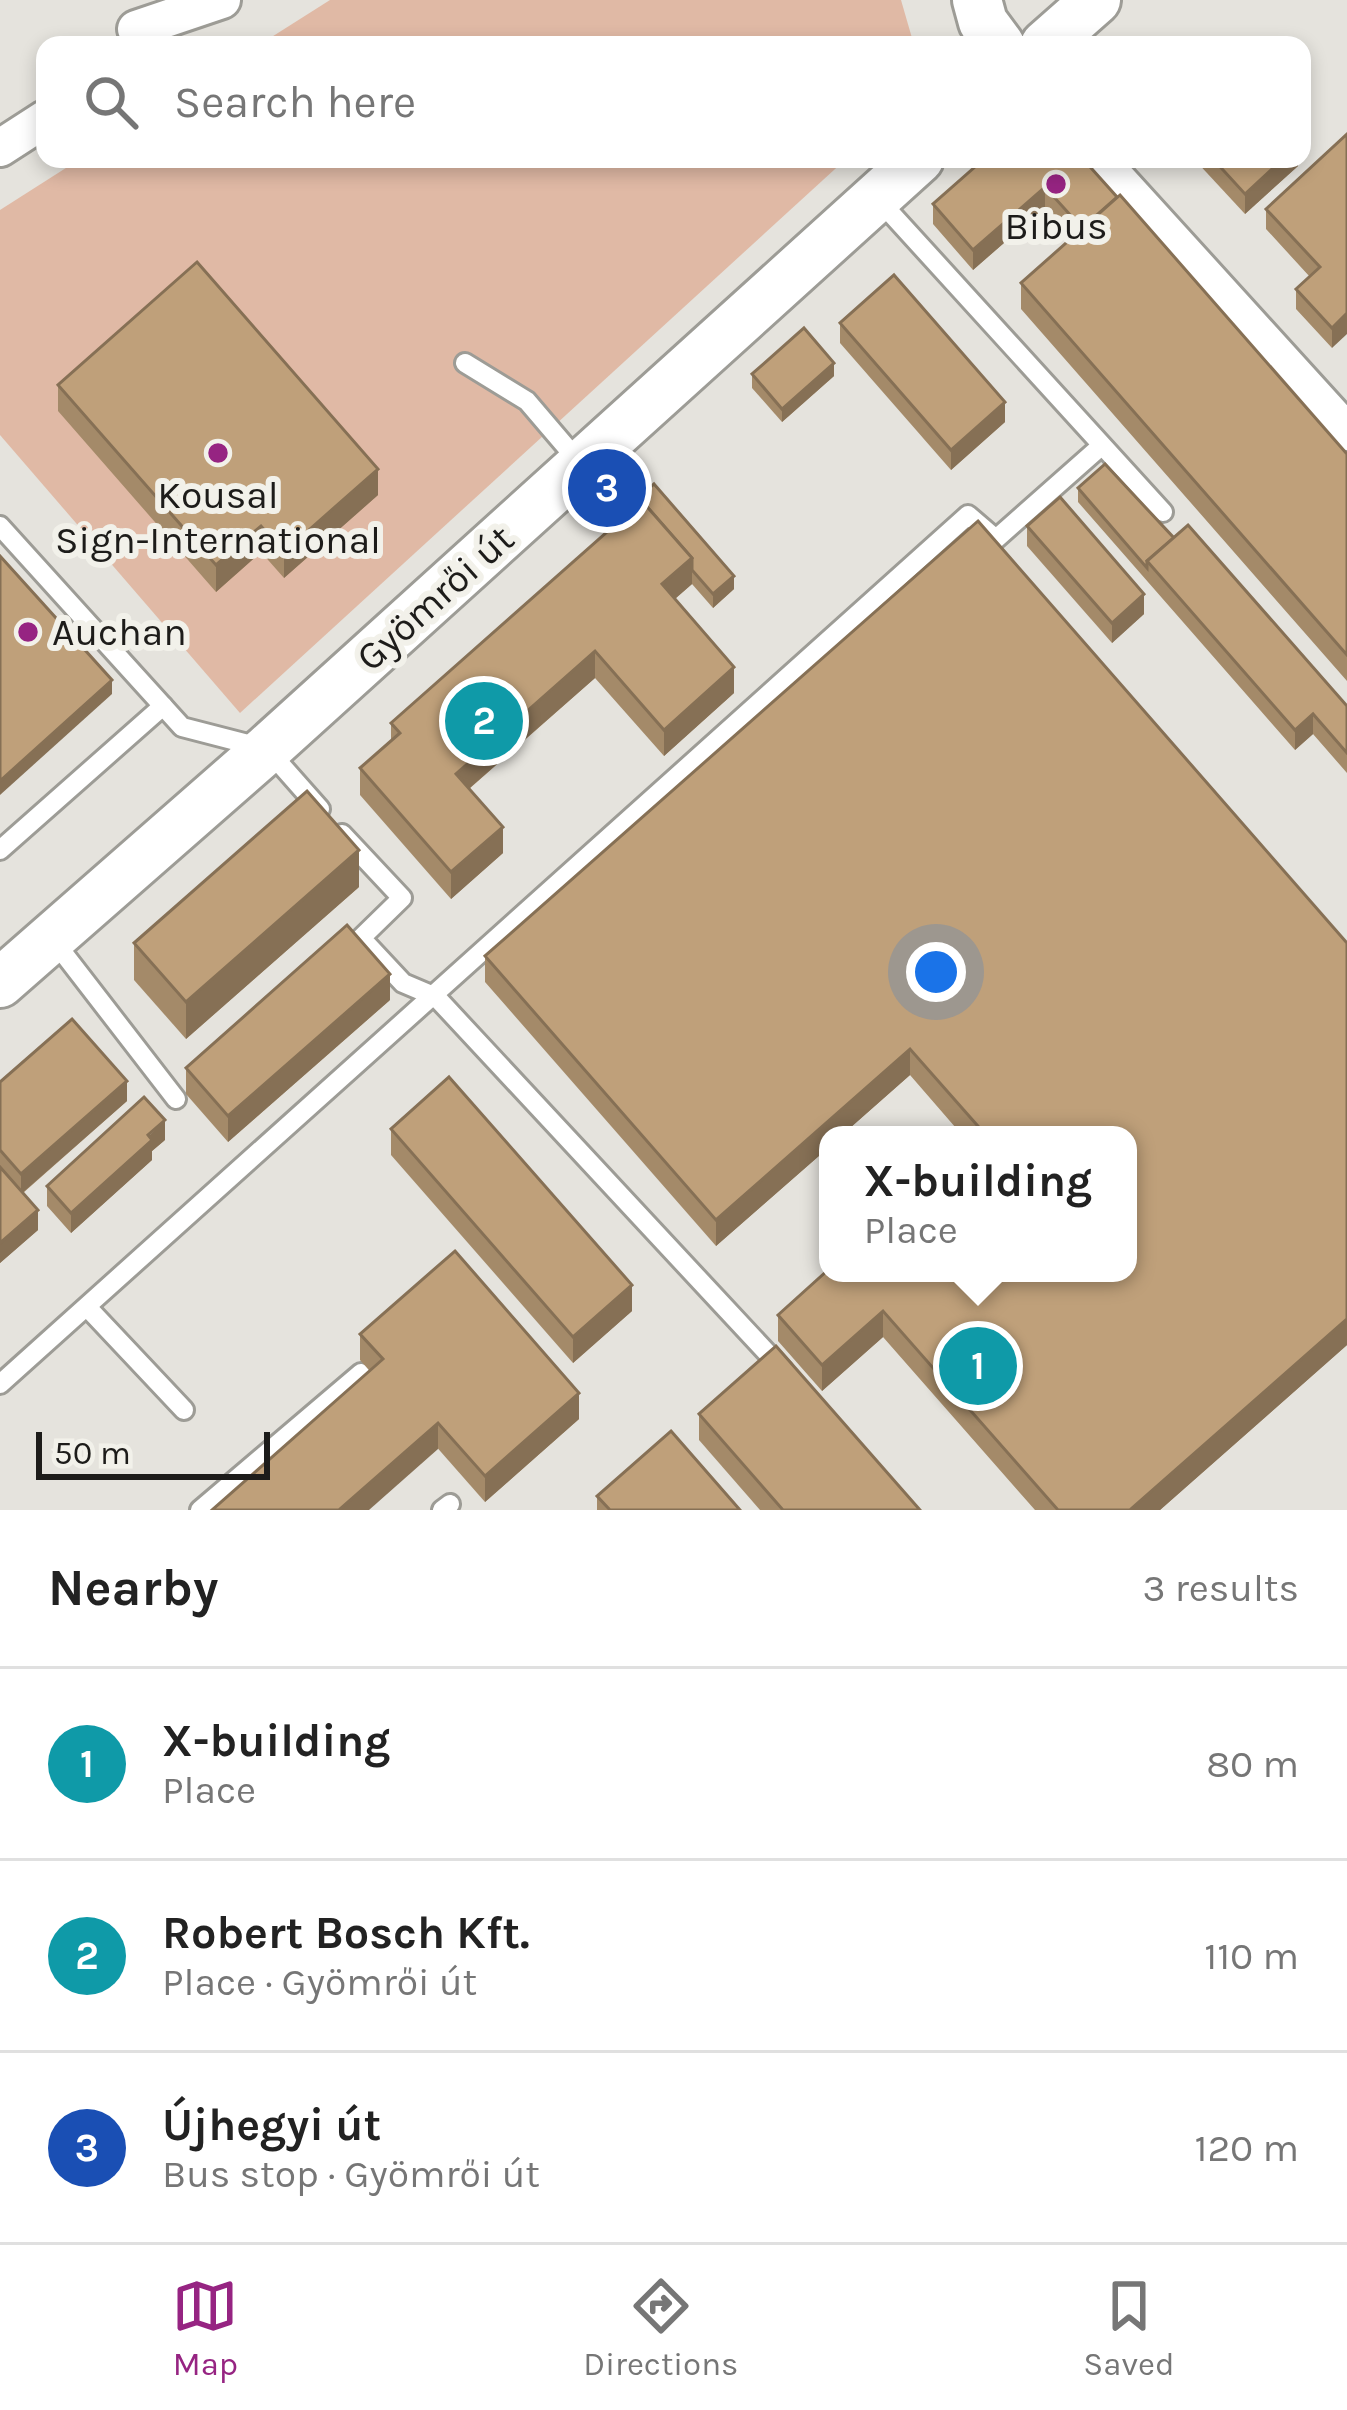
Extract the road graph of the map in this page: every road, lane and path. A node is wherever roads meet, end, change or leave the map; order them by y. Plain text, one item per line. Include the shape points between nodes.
1 (223, 0) edge
2 (977, 0) edge
3 (1096, 0) edge
4 (134, 25) edge
5 (993, 36) edge
6 (1055, 36) edge
7 (36, 124) edge
8 (0, 148) edge
9 (909, 168) edge
10 (1107, 168) edge
11 (877, 198) junction
12 (465, 363) dead end
13 (1347, 432) edge
14 (1100, 447) junction
15 (582, 466) junction
16 (1163, 512) dead end
17 (0, 526) edge
18 (163, 706) junction
19 (267, 749) junction
20 (0, 850) edge
21 (51, 938) junction
22 (0, 983) edge
23 (436, 997) junction
24 (176, 1099) dead end
25 (87, 1307) junction
26 (361, 1373) edge
27 (0, 1384) edge
28 (802, 1390) edge
29 (184, 1409) dead end
30 (200, 1510) edge

1 - 4 street
2 - 5 street
3 - 6 street
7 - 8 street
9 - 11 street, Gyömrői út
10 - 13 street
11 - 14 lane
11 - 15 street, Gyömrői út
12 - 15 lane via 527,401
14 - 16 lane
14 - 23 lane via 996,539 968,515
15 - 19 street, Gyömrői út
17 - 18 lane
18 - 19 lane via 182,727
18 - 20 lane
19 - 21 street, Gyömrői út
19 - 23 lane via 402,898 361,938 403,983
21 - 22 street, Gyömrői út
21 - 24 lane
23 - 25 lane
23 - 28 lane
25 - 27 lane
25 - 29 lane
26 - 30 lane

